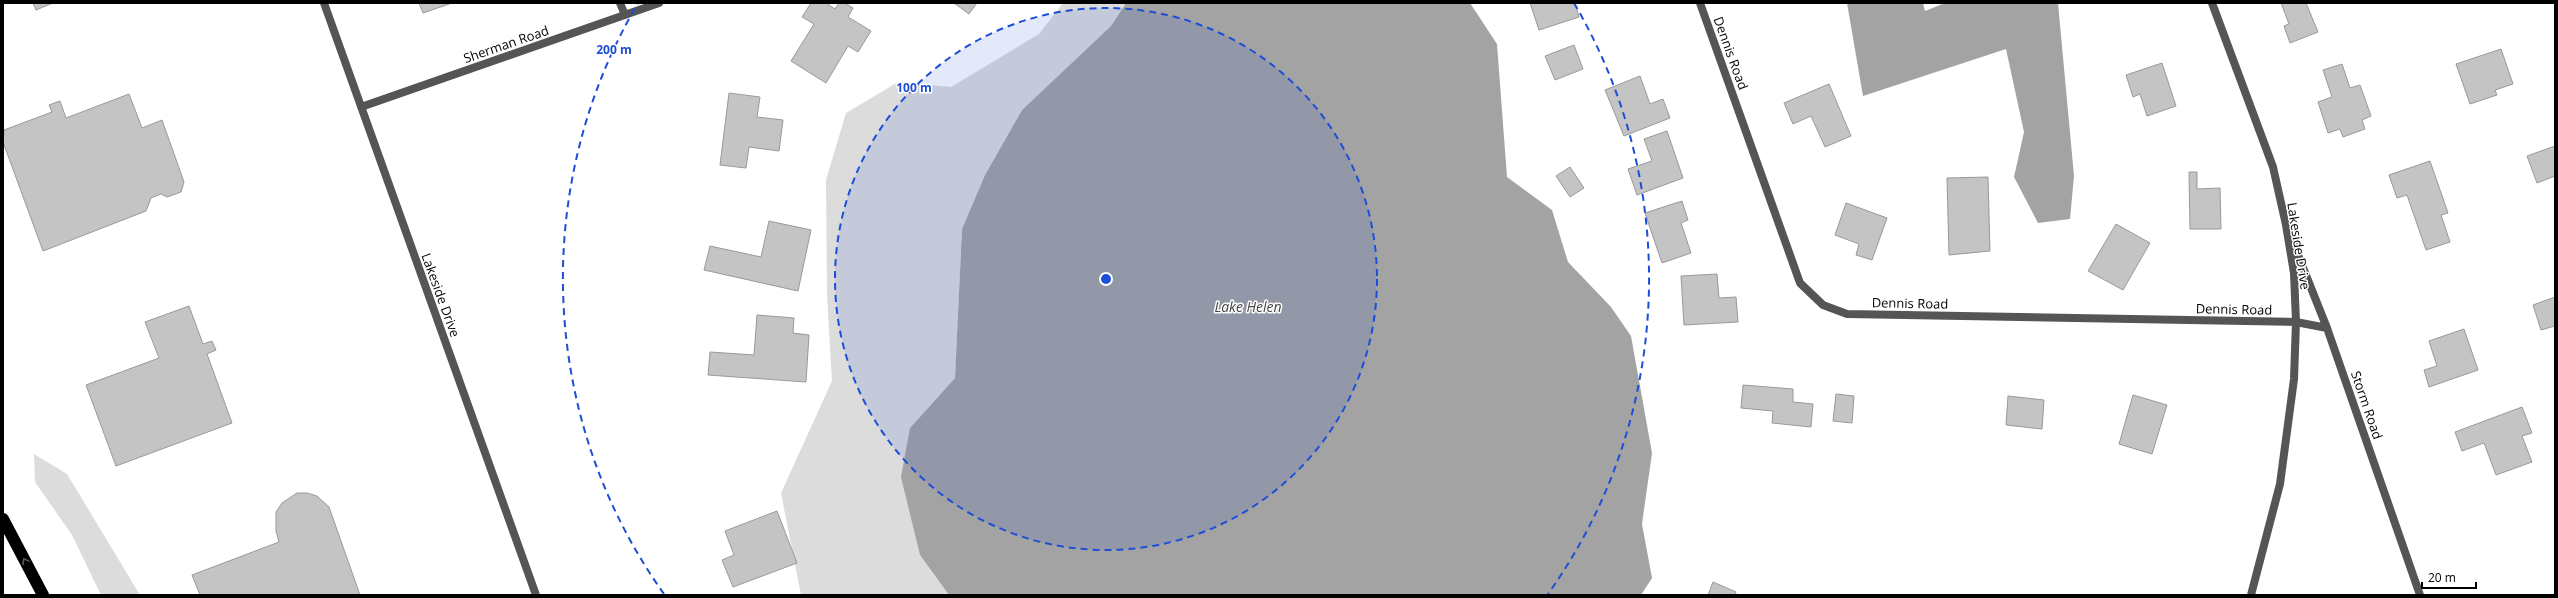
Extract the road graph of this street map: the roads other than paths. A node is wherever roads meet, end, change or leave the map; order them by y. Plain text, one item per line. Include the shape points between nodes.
1 (324, 3) edge
2 (620, 3) edge
3 (659, 3) edge
4 (1700, 3) edge
5 (2212, 3) edge
6 (625, 15) junction
7 (361, 107) junction
8 (2286, 225) junction
9 (2296, 322) junction
10 (2327, 328) junction
11 (3, 519) edge
12 (43, 595) edge
13 (536, 595) edge
14 (2251, 595) edge
15 (2420, 595) edge

1 - 7 street, Lakeside Drive
2 - 6 street
3 - 6 street, Sherman Road
4 - 9 street, Dennis Road via 1800,283 1823,305 1847,314
5 - 8 street, Lakeside Drive via 2273,167
6 - 7 street, Sherman Road
7 - 13 street, Lakeside Drive
8 - 9 street, Lakeside Drive via 2294,273
8 - 10 street, Storm Road
9 - 10 street, Dennis Road
9 - 14 street, Lakeside Drive via 2294,378 2280,484
10 - 15 street, Storm Road
12 -> 11 highway

